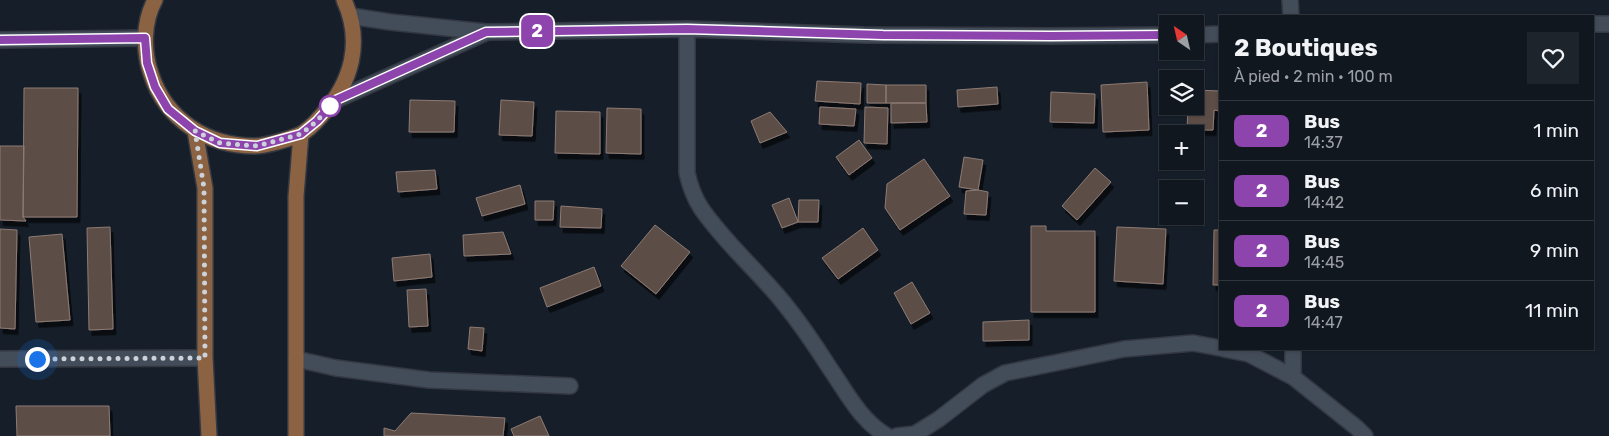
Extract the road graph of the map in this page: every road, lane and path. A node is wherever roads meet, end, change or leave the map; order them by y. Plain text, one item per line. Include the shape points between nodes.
1 (155, 0) edge
2 (344, 0) edge
3 (1290, 0) edge
4 (1291, 15) edge
5 (351, 16) junction
6 (1594, 24) edge
7 (1609, 24) edge
8 (687, 29) junction
9 (486, 32) junction
10 (1219, 34) edge
11 (1159, 35) edge
12 (1204, 35) edge
13 (145, 38) junction
14 (0, 40) edge
15 (336, 100) junction
16 (195, 131) junction
17 (301, 134) junction
18 (1219, 347) edge
19 (1231, 350) edge
20 (1293, 350) edge
21 (205, 358) junction
22 (0, 360) edge
23 (296, 360) junction
24 (1293, 377) junction
25 (570, 386) dead end
26 (209, 436) edge
27 (296, 436) edge
28 (887, 436) edge
29 (897, 436) edge
30 (1365, 436) edge

1 - 13 main road
2 - 5 main road
3 - 4 street
5 - 9 street
5 - 15 main road via 354,45 349,73
6 - 7 street
8 - 9 street
8 - 11 street via 884,35
8 - 28 street via 687,173 691,191 718,229 782,301 861,415
9 - 15 street
10 - 12 street
13 - 14 street
13 - 16 main road via 147,63 155,87 168,109
15 - 17 main road
16 - 17 main road via 220,143 257,146
16 - 21 main road via 204,188
17 - 23 main road via 296,196
18 - 29 street via 1193,343 1124,349 1005,374 983,385 915,434
19 - 24 street via 1249,354
20 - 24 street
21 - 22 street
21 - 26 main road
23 - 25 street via 429,380
23 - 27 main road
24 - 30 street

